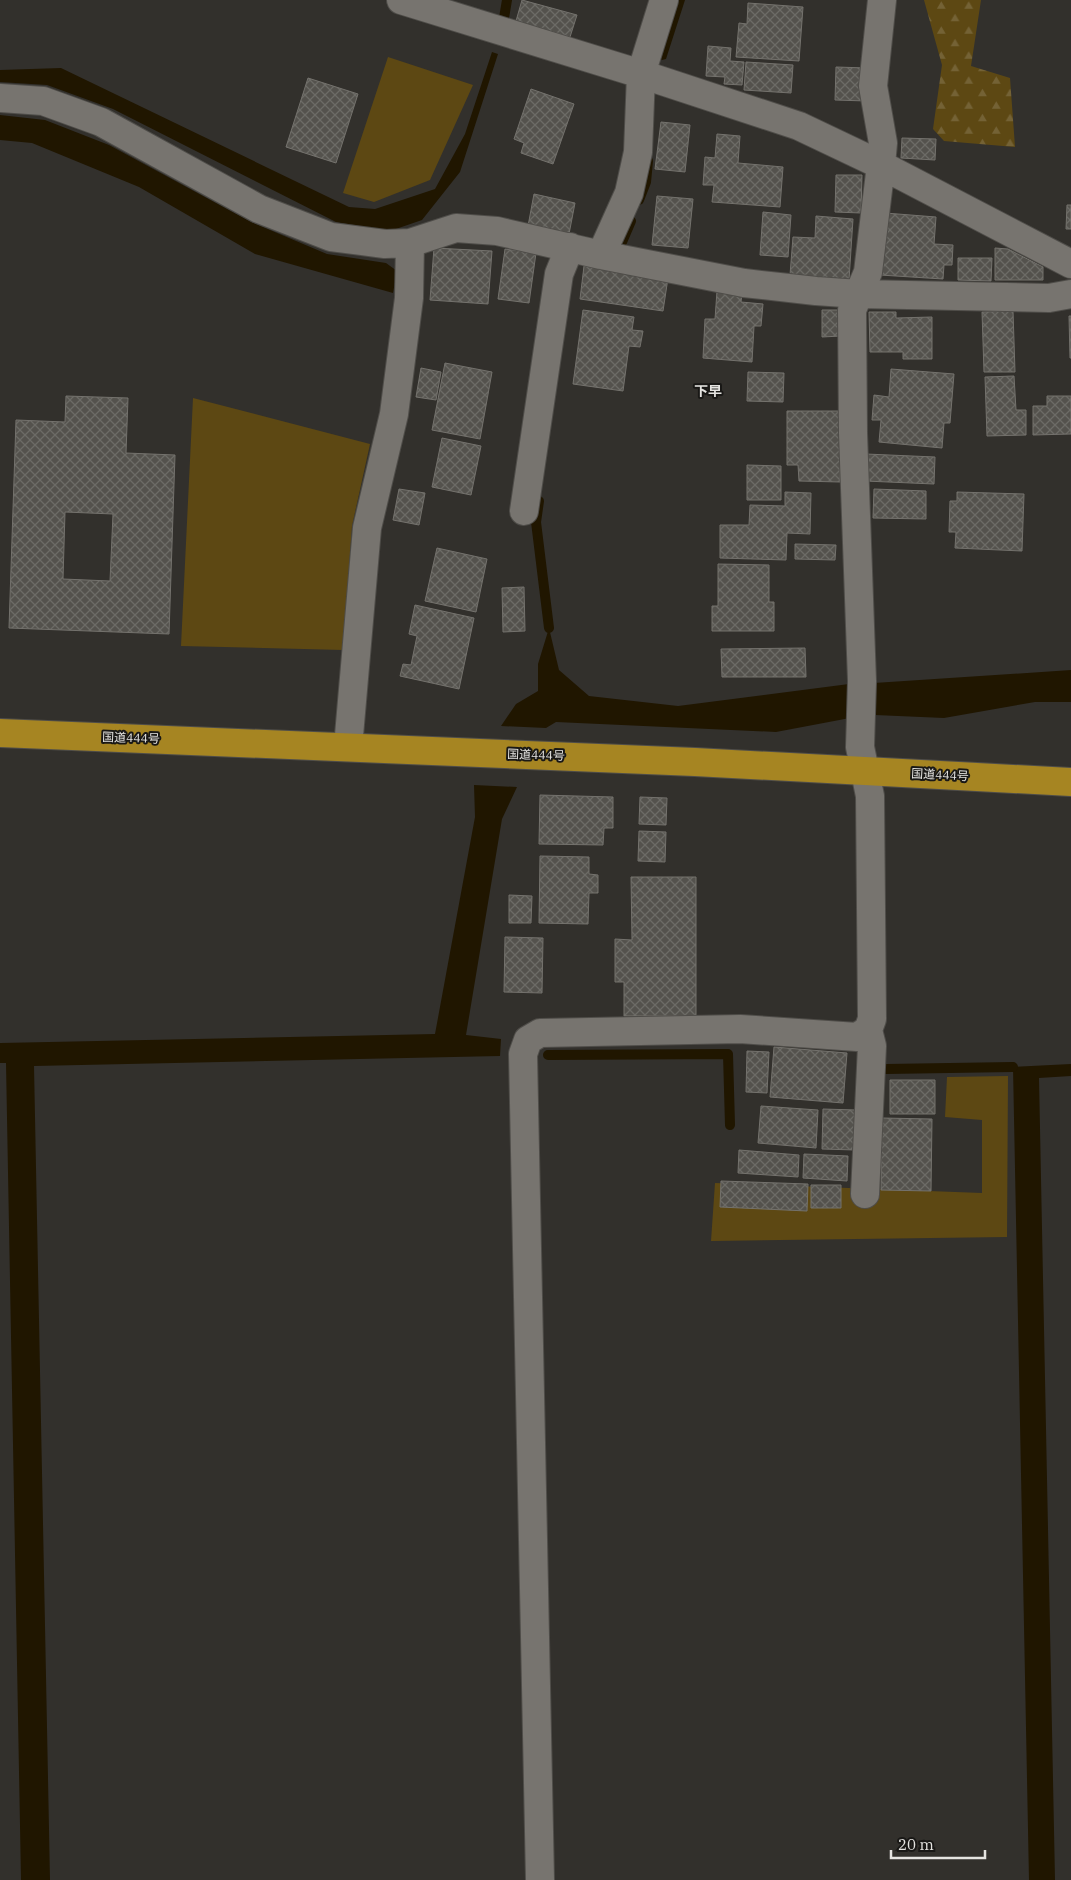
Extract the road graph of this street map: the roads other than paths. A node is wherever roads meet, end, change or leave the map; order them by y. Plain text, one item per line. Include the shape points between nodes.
1 (401, 0) edge
2 (664, 0) edge
3 (882, 0) edge
4 (641, 74) junction
5 (0, 98) edge
6 (881, 165) junction
7 (410, 243) junction
8 (570, 247) junction
9 (601, 255) junction
10 (1071, 264) edge
11 (859, 294) junction
12 (1071, 294) edge
13 (524, 511) dead end
14 (0, 733) edge
15 (348, 748) junction
16 (865, 771) junction
17 (1071, 782) edge
18 (868, 1030) junction
19 (865, 1194) dead end
20 (540, 1880) edge

1 - 4 street
2 - 4 street
3 - 6 street via 873,86 883,143
4 - 6 street via 799,126
4 - 9 street via 638,152 630,193
5 - 7 street via 43,101 101,122 260,209 332,237 384,244
6 - 10 street
6 - 11 street via 868,272
7 - 8 street via 456,228 497,230
7 - 15 street via 409,298 394,414 367,528
8 - 9 street
8 - 13 street via 559,274
9 - 11 street via 744,283
11 - 12 street via 1049,298
11 - 16 street via 852,310 853,433 862,682 860,747
14 - 15 highway, 国道444号
15 - 16 highway, 国道444号
16 - 17 highway, 国道444号
16 - 18 street via 870,796 872,1019
18 - 19 street via 872,1046
18 - 20 street via 857,1037 740,1029 540,1033 528,1040 523,1054

